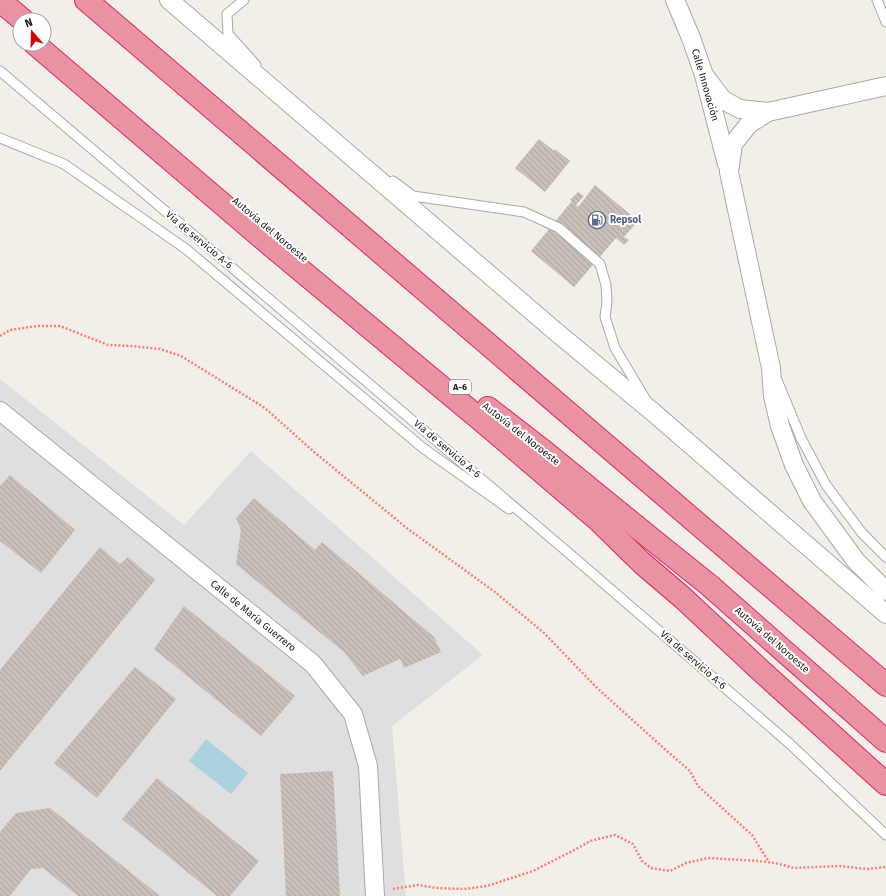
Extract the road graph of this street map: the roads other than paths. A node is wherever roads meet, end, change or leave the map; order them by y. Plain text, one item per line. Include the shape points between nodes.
1 (86, 0) edge
2 (169, 0) edge
3 (244, 0) edge
4 (675, 0) edge
5 (877, 0) edge
6 (0, 1) edge
7 (13, 12) edge
8 (0, 14) edge
9 (886, 22) edge
10 (12, 24) edge
11 (52, 45) edge
12 (44, 52) edge
13 (0, 71) edge
14 (704, 75) junction
15 (886, 86) edge
16 (768, 112) junction
17 (306, 118) junction
18 (0, 138) edge
19 (729, 172) junction
20 (771, 368) junction
21 (0, 411) edge
22 (654, 413) junction
23 (598, 520) junction
24 (564, 549) junction
25 (886, 557) edge
26 (886, 591) edge
27 (886, 614) edge
28 (886, 685) edge
29 (882, 737) edge
30 (886, 784) edge
31 (886, 835) edge
32 (375, 894) edge

1 - 28 highway
2 - 17 street
3 - 17 lane via 226,14 228,34
4 - 14 street, Calle Innovación
5 - 9 lane
6 - 7 highway
8 - 10 highway
11 - 29 highway, Autovía del Noroeste / A-6 via 431,364 709,585
12 - 23 highway
13 - 24 lane, Vía de servicio A-6
14 - 16 street via 723,100 740,109
14 - 19 street, Calle Innovación
15 - 16 street
16 - 19 street via 749,124 733,144
17 - 22 street
17 - 22 lane via 413,196 524,212 559,228 600,264 606,285 605,317 615,348
18 - 24 lane via 64,164 186,249 423,448
19 - 20 street, Calle Innovación
20 - 25 lane via 801,438 826,486 862,533
20 - 26 street, Calle Innovación via 773,396 780,426 794,464 812,501 856,561
21 - 32 street, Calle de María Guerrero via 313,664 353,714 368,766
22 - 27 street
23 - 29 highway via 653,558 847,720
23 - 30 highway
24 - 31 lane, Vía de servicio A-6 via 790,744

